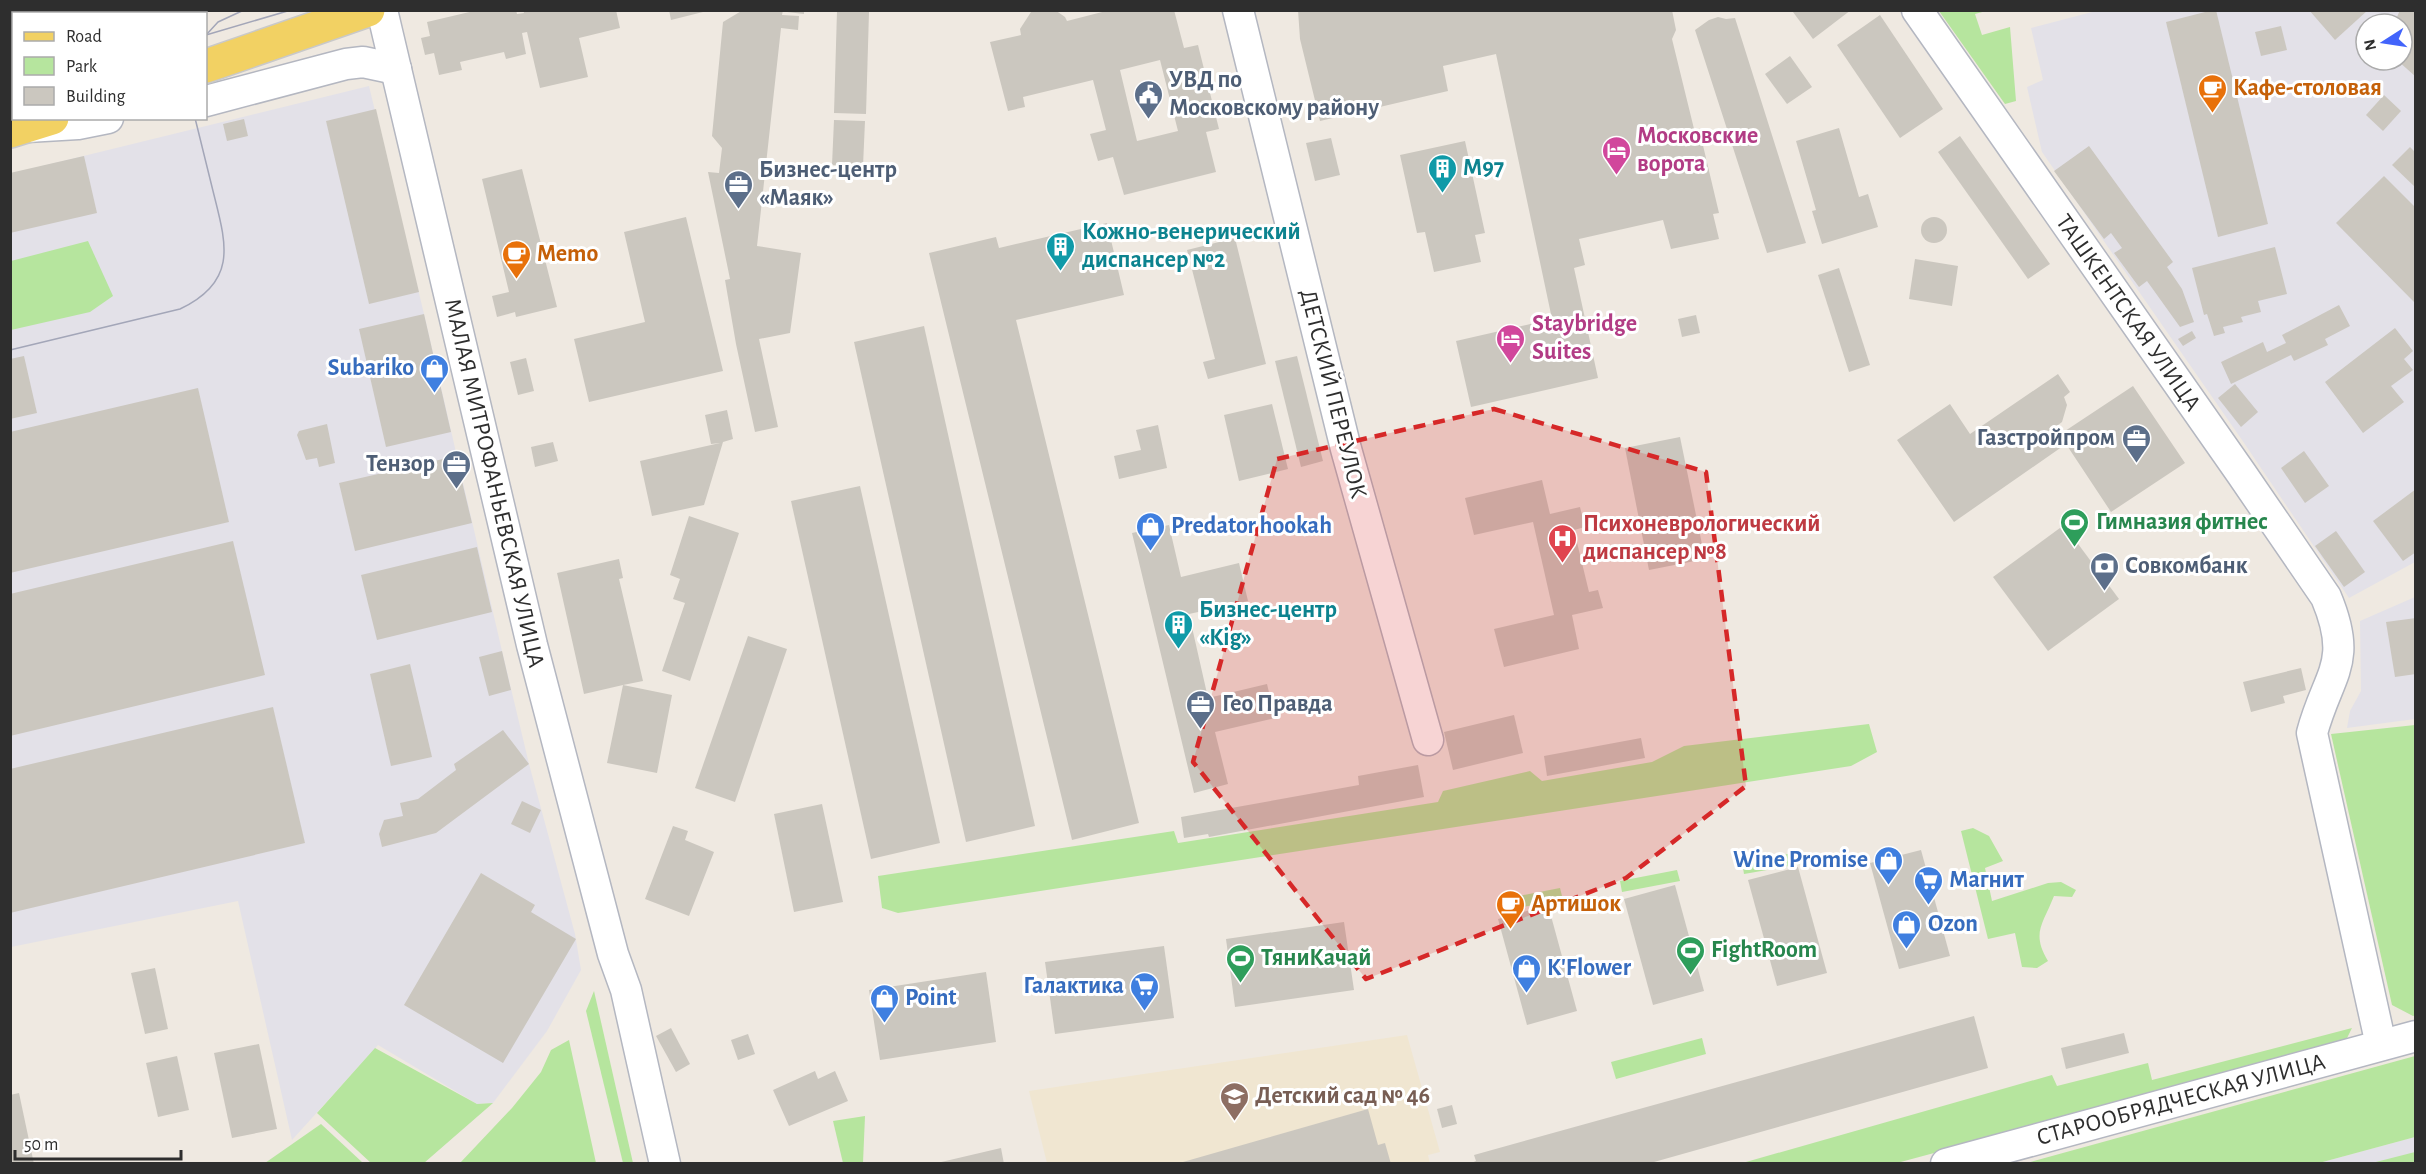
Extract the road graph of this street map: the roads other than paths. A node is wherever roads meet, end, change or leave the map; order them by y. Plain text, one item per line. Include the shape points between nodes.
1 (368, 10) edge
2 (382, 10) edge
3 (1238, 10) edge
4 (1917, 10) edge
5 (207, 66) edge
6 (396, 69) junction
7 (207, 101) edge
8 (98, 120) edge
9 (30, 126) edge
10 (1428, 740) dead end
11 (613, 954) junction
12 (2415, 1036) edge
13 (2381, 1045) junction
14 (647, 1164) edge
15 (665, 1164) edge
16 (1946, 1164) edge

1 - 5 main road
2 - 6 street, МАЛАЯ МИТРОФАНЬЕВСКАЯ УЛИЦА
3 - 10 street, ДЕТСКИЙ ПЕРЕУЛОК via 1346,450
4 - 13 street, ТАШКЕНТСКАЯ УЛИЦА via 2325,597 2339,639 2337,666 2312,733
6 - 7 street via 363,62 346,64
6 - 11 street, МАЛАЯ МИТРОФАНЬЕВСКАЯ УЛИЦА via 532,645
8 - 9 street
11 - 14 street, МАЛАЯ МИТРОФАНЬЕВСКАЯ УЛИЦА via 609,994
11 - 15 street, МАЛАЯ МИТРОФАНЬЕВСКАЯ УЛИЦА via 626,990
12 - 13 street, СТАРООБРЯДЧЕСКАЯ УЛИЦА
13 - 16 street, СТАРООБРЯДЧЕСКАЯ УЛИЦА

